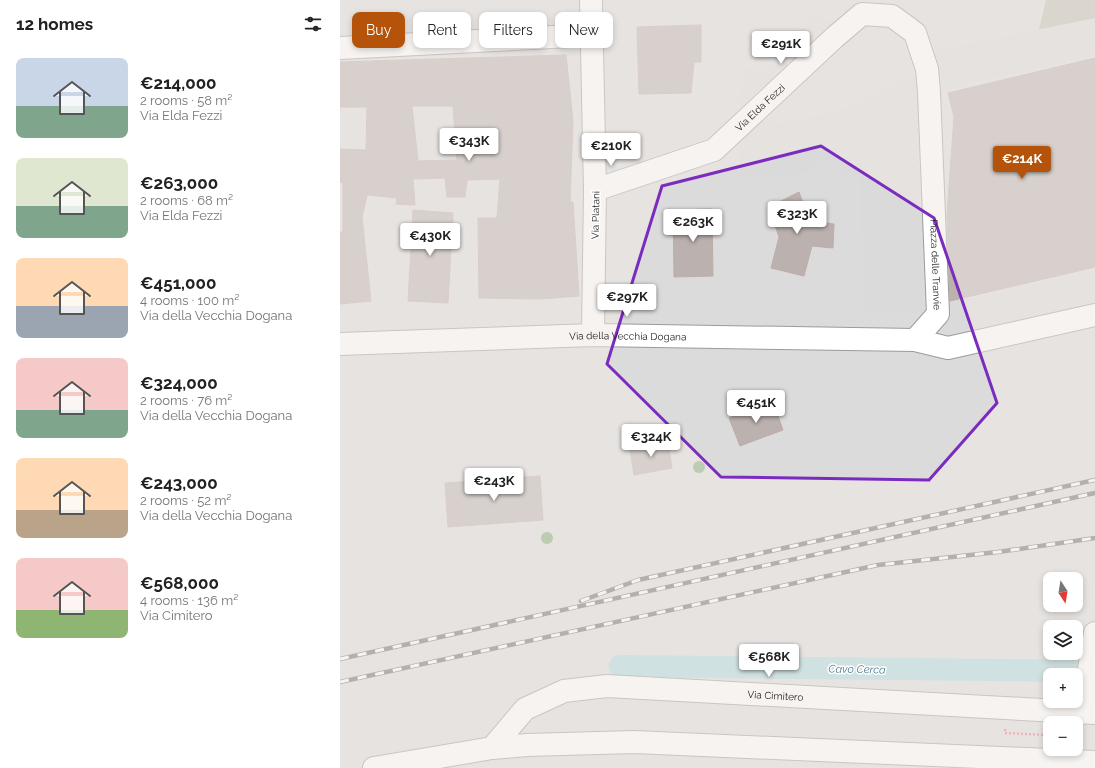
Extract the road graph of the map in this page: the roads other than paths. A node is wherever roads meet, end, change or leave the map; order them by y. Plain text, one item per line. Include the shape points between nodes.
1 (591, 0) edge
2 (591, 12) edge
3 (555, 37) edge
4 (340, 48) edge
5 (591, 48) edge
6 (927, 69) joint
7 (595, 190) junction
8 (1095, 315) edge
9 (593, 335) junction
10 (915, 340) junction
11 (340, 344) edge
12 (1095, 633) edge
13 (1088, 713) edge
14 (492, 748) junction
15 (1095, 762) edge
16 (434, 763) edge
17 (374, 768) edge

1 - 2 street, Via Platani
3 - 4 street
5 - 7 street, Via Platani
6 - 7 street, Via Elda Fezzi via 916,33 892,16 862,14 714,150
6 - 10 street, Piazza delle Tranvie via 938,314
7 - 9 street, Via Platani
8 - 10 street via 948,348
9 - 10 street, Via della Vecchia Dogana
9 - 11 street, Via della Vecchia Dogana
12 - 13 street, Via Cimitero
13 - 14 street, Via Cimitero via 607,686 564,691 525,708
14 - 15 street via 634,742
14 - 16 street
16 - 17 street

